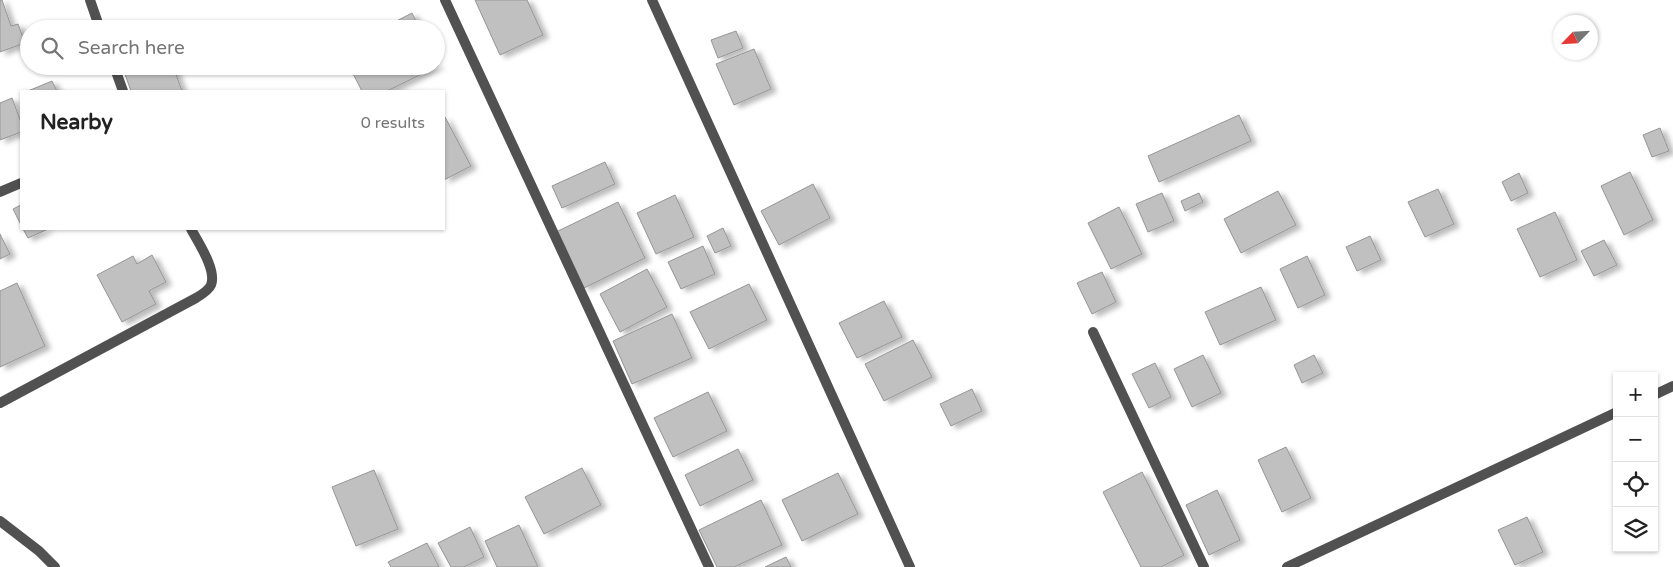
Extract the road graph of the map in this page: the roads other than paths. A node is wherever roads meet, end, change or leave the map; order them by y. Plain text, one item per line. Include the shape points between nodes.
1 (90, 0) edge
2 (445, 0) edge
3 (652, 0) edge
4 (97, 20) edge
5 (117, 75) edge
6 (123, 90) edge
7 (20, 183) edge
8 (0, 192) edge
9 (192, 230) edge
10 (1093, 332) dead end
11 (1673, 386) edge
12 (1658, 393) edge
13 (0, 403) edge
14 (1613, 414) edge
15 (0, 521) edge
16 (55, 567) edge
17 (709, 567) edge
18 (910, 567) edge
19 (1204, 567) edge
20 (1287, 567) edge

1 - 4 street
2 - 17 street
3 - 18 street
5 - 6 street
7 - 8 street
9 - 13 street via 210,266 211,286 196,298
10 - 19 street
11 - 12 street
14 - 20 street
15 - 16 street

